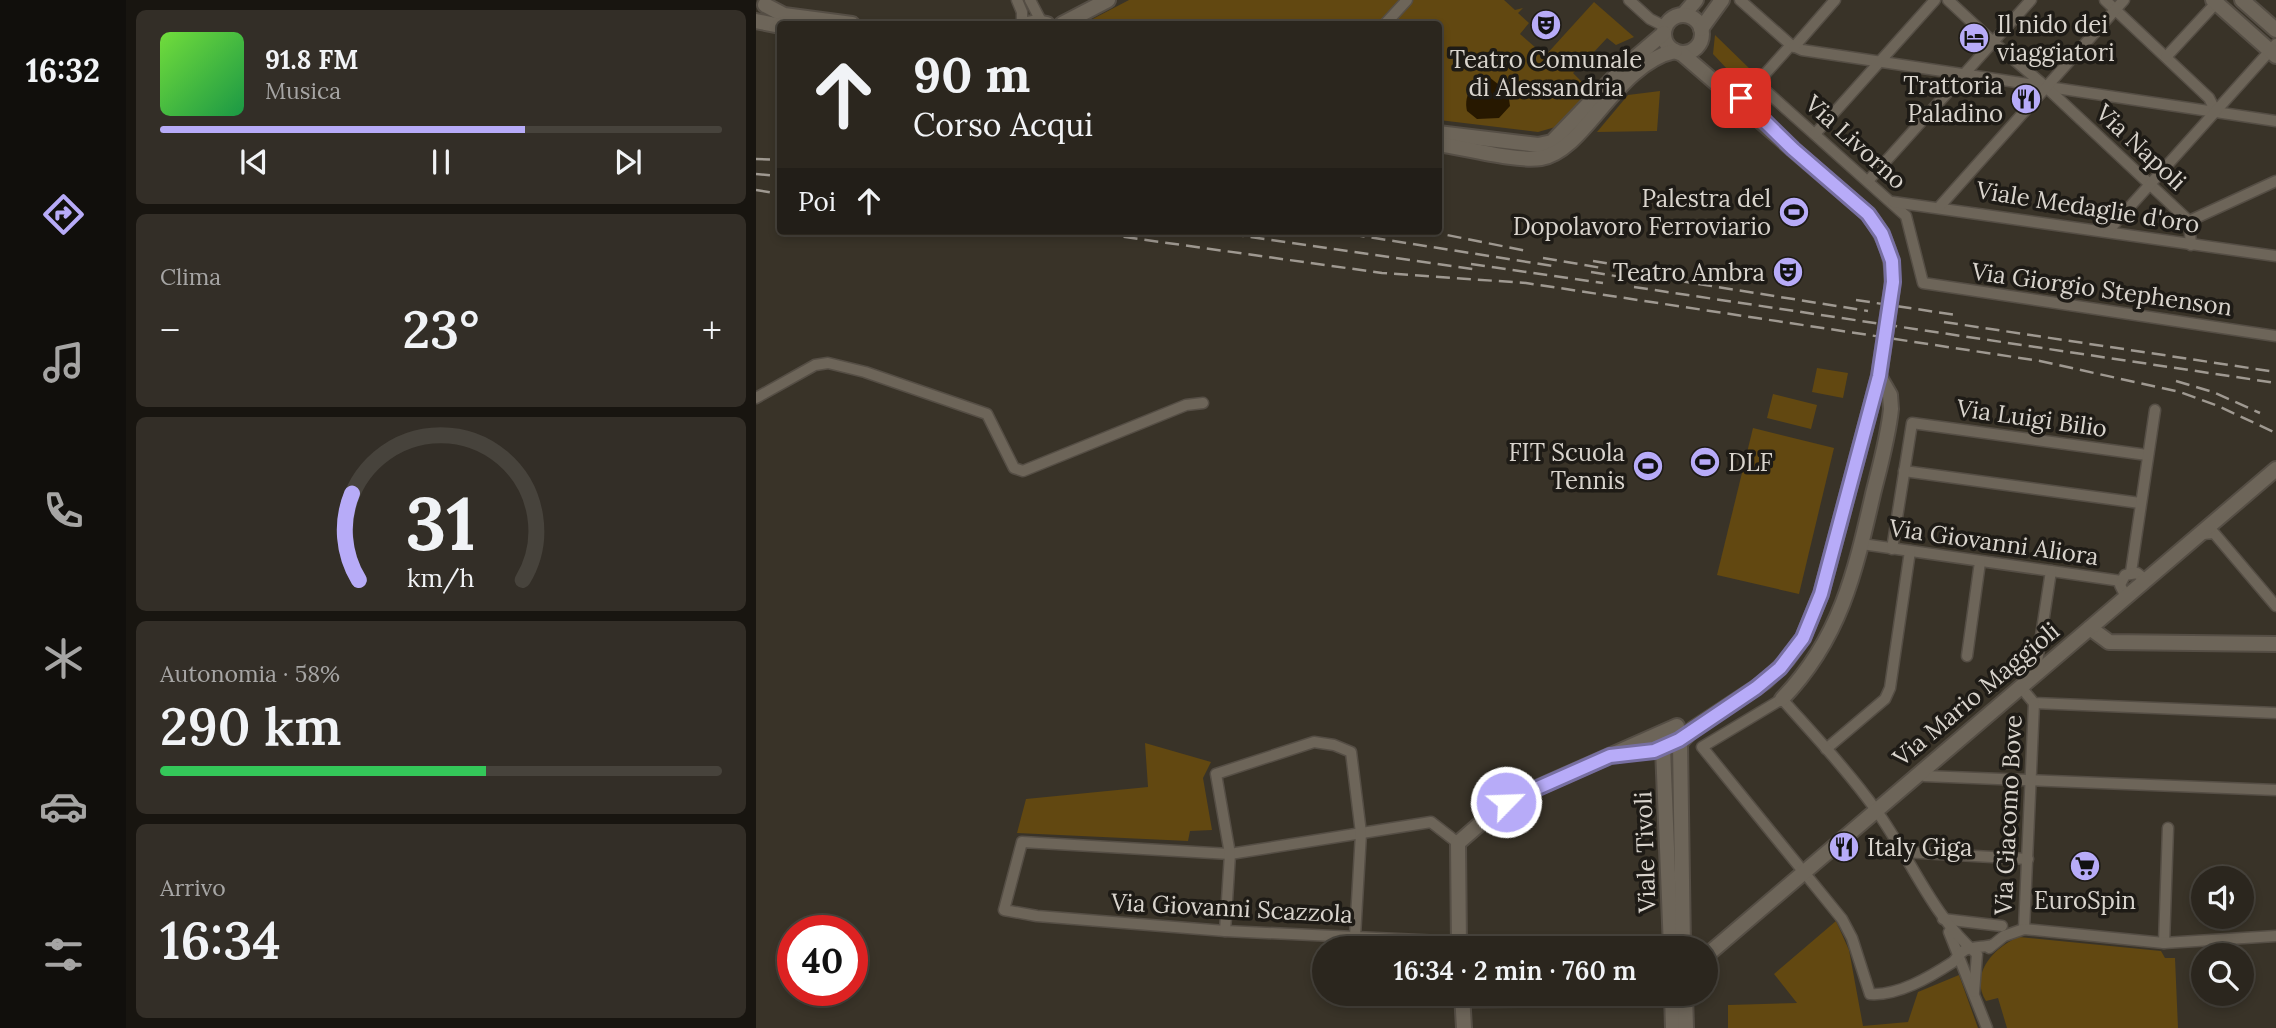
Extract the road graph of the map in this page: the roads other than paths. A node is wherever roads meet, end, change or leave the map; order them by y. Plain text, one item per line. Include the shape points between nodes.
1 (1017, 0) edge
2 (1030, 0) edge
3 (1108, 0) edge
4 (1407, 0) edge
5 (1629, 0) edge
6 (1696, 0) edge
7 (1722, 0) edge
8 (1740, 0) edge
9 (1835, 0) edge
10 (1935, 0) edge
11 (1948, 0) edge
12 (2031, 0) edge
13 (2105, 0) edge
14 (2124, 0) edge
15 (2242, 0) edge
16 (2215, 1) edge
17 (765, 2) edge
18 (2115, 9) junction
19 (1685, 14) junction
20 (756, 20) edge
21 (829, 21) edge
22 (1024, 21) edge
23 (1043, 21) edge
24 (1068, 21) edge
25 (1388, 21) edge
26 (777, 25) edge
27 (1666, 28) junction
28 (2276, 30) edge
29 (1701, 35) junction
30 (1993, 42) junction
31 (1793, 46) junction
32 (2274, 51) edge
33 (1678, 52) junction
34 (2166, 57) junction
35 (1878, 62) junction
36 (1963, 75) junction
37 (2046, 87) junction
38 (2216, 112) junction
39 (1762, 121) junction
40 (2276, 121) edge
41 (1442, 133) edge
42 (1815, 134) junction
43 (1442, 146) edge
44 (1868, 181) junction
45 (2276, 181) edge
46 (2151, 184) junction
47 (1893, 202) junction
48 (1940, 206) junction
49 (2189, 221) junction
50 (2108, 232) junction
51 (2191, 244) junction
52 (2276, 256) edge
53 (1923, 283) joint
54 (2276, 336) edge
55 (1879, 376) junction
56 (756, 398) edge
57 (1203, 403) dead end
58 (2155, 410) dead end
59 (2147, 455) junction
60 (2276, 469) edge
61 (1904, 471) junction
62 (2140, 503) junction
63 (2191, 542) junction
64 (1862, 544) junction
65 (1892, 549) junction
66 (1910, 551) junction
67 (1979, 562) junction
68 (2051, 571) junction
69 (2131, 572) junction
70 (2146, 580) junction
71 (2120, 581) junction
72 (2126, 597) junction
73 (2276, 606) edge
74 (2090, 628) junction
75 (2276, 644) edge
76 (1967, 656) dead end
77 (2042, 668) junction
78 (2020, 686) junction
79 (1782, 699) junction
80 (2035, 703) junction
81 (2276, 713) edge
82 (1681, 730) junction
83 (1663, 748) junction
84 (1826, 749) junction
85 (1641, 752) junction
86 (1610, 756) junction
87 (1920, 771) junction
88 (1666, 776) junction
89 (2033, 781) junction
90 (2276, 790) edge
91 (1875, 809) junction
92 (2168, 828) dead end
93 (1361, 833) junction
94 (1458, 843) junction
95 (1903, 852) junction
96 (1230, 854) junction
97 (2028, 859) junction
98 (1805, 870) junction
99 (1943, 919) junction
100 (2002, 926) dead end
101 (2024, 929) junction
102 (1225, 931) junction
103 (1355, 936) joint
104 (1459, 936) edge
105 (1671, 936) edge
106 (1683, 936) edge
107 (2276, 936) edge
108 (2164, 943) junction
109 (1992, 945) junction
110 (1718, 946) edge
111 (1971, 950) junction
112 (1978, 962) junction
113 (1961, 964) junction
114 (1974, 992) junction
115 (1463, 1006) edge
116 (1675, 1006) edge
117 (1679, 1006) edge
118 (1986, 1027) edge
119 (1464, 1028) edge
120 (1673, 1028) edge
121 (1686, 1028) edge

1 - 22 street
2 - 23 street
3 - 24 main road
4 - 25 street
5 - 27 street
6 - 19 main road
7 - 29 main road
8 - 31 street
9 - 31 street
10 - 35 street
11 - 30 street
12 - 30 street
13 - 18 street
14 - 18 street
15 - 28 main road
16 - 32 main road
16 - 34 street
17 - 20 main road
17 - 21 main road via 784,15
18 - 34 street
18 - 37 street
19 - 27 main road
19 - 29 main road via 1694,18
20 - 26 main road
27 - 33 main road via 1667,44
27 - 41 main road via 1552,142 1538,145
29 - 33 main road via 1695,48
29 - 39 main road via 1703,58
30 - 36 street
30 - 37 street, Via Napoli
31 - 35 street
31 - 42 street, Via Livorno via 1757,83
32 - 38 street
33 - 39 main road
33 - 43 main road via 1657,58 1633,74 1570,142 1550,156 1528,158
34 - 38 street via 2209,98
35 - 36 street
35 - 42 street
36 - 37 street
36 - 44 street
37 - 38 street
37 - 46 street, Via Napoli
37 - 48 street
38 - 40 street
38 - 46 street
39 - 55 main road, bridge via 1874,221 1891,256 1892,289
42 - 44 street, Via Livorno
44 - 47 street, Via Livorno
45 - 49 street
46 - 49 street, Via Napoli
46 - 50 street
47 - 48 street, Viale Medaglie d'oro
47 - 53 street, Via Livorno via 1906,216
48 - 50 street, Viale Medaglie d'oro
49 - 51 street, Via Napoli
50 - 51 street, Viale Medaglie d'oro
51 - 52 street, Viale Medaglie d'oro
53 - 54 street, Via Giorgio Stephenson
55 - 64 main road via 1891,397 1891,415
55 - 82 main road via 1812,620 1787,660 1766,681
56 - 57 street via 820,363 852,368 988,414 1014,468 1023,471 1186,405
58 - 59 street
59 - 61 street, Via Luigi Bilio via 1912,423
59 - 62 street
60 - 63 main road, Via Mario Maggioli
61 - 62 street
61 - 65 street
62 - 69 street
63 - 70 main road, Via Mario Maggioli
63 - 73 street via 2214,533
64 - 65 street, Via Giovanni Aliora
64 - 79 main road via 1830,635
65 - 66 street, Via Giovanni Aliora
66 - 67 street, Via Giovanni Aliora
66 - 84 street via 1890,688 1885,699
67 - 68 street, Via Giovanni Aliora
67 - 76 street
68 - 71 street, Via Giovanni Aliora
68 - 77 street via 2037,662
69 - 70 street
69 - 71 street
70 - 72 main road, Via Mario Maggioli
71 - 72 street
72 - 74 main road, Via Mario Maggioli
74 - 75 main road via 2109,642
74 - 77 main road, Via Mario Maggioli
77 - 78 main road, Via Mario Maggioli
78 - 80 street
78 - 87 main road, Via Mario Maggioli
79 - 84 street
79 - 98 street via 1702,747
80 - 81 street
80 - 89 street, Via Giacomo Bove
82 - 83 main road
82 - 86 main road
82 - 106 main road, Viale Tivoli
83 - 85 main road
83 - 88 main road, Viale Tivoli
84 - 91 street
85 - 86 main road
85 - 88 main road via 1658,756
86 - 94 main road via 1506,802
87 - 89 street via 1923,776
87 - 91 main road, Via Mario Maggioli
88 - 105 main road, Viale Tivoli
89 - 90 street
89 - 97 street, Via Giacomo Bove
91 - 95 street
91 - 98 main road, Via Mario Maggioli
92 - 108 street
93 - 94 street via 1431,822
93 - 96 street
93 - 96 street via 1351,752 1314,742 1216,774
93 - 103 street
94 - 104 main road
95 - 97 street
95 - 99 street
96 - 102 street
96 - 102 street, Via Giovanni Scazzola via 1022,842 1004,910
97 - 101 street, Via Giacomo Bove
98 - 110 main road, Via Mario Maggioli
98 - 113 street via 1847,927 1870,994 1918,983 1943,968
99 - 100 street
99 - 111 street
99 - 113 street
101 - 108 street
101 - 109 street
102 - 103 street, Via Giovanni Scazzola
107 - 108 street
109 - 111 street
109 - 112 street
111 - 112 street
111 - 113 street via 1964,951
112 - 113 street via 1970,969
112 - 114 street
113 - 114 street
114 - 118 street
115 - 119 main road
116 - 120 main road
117 - 121 main road

